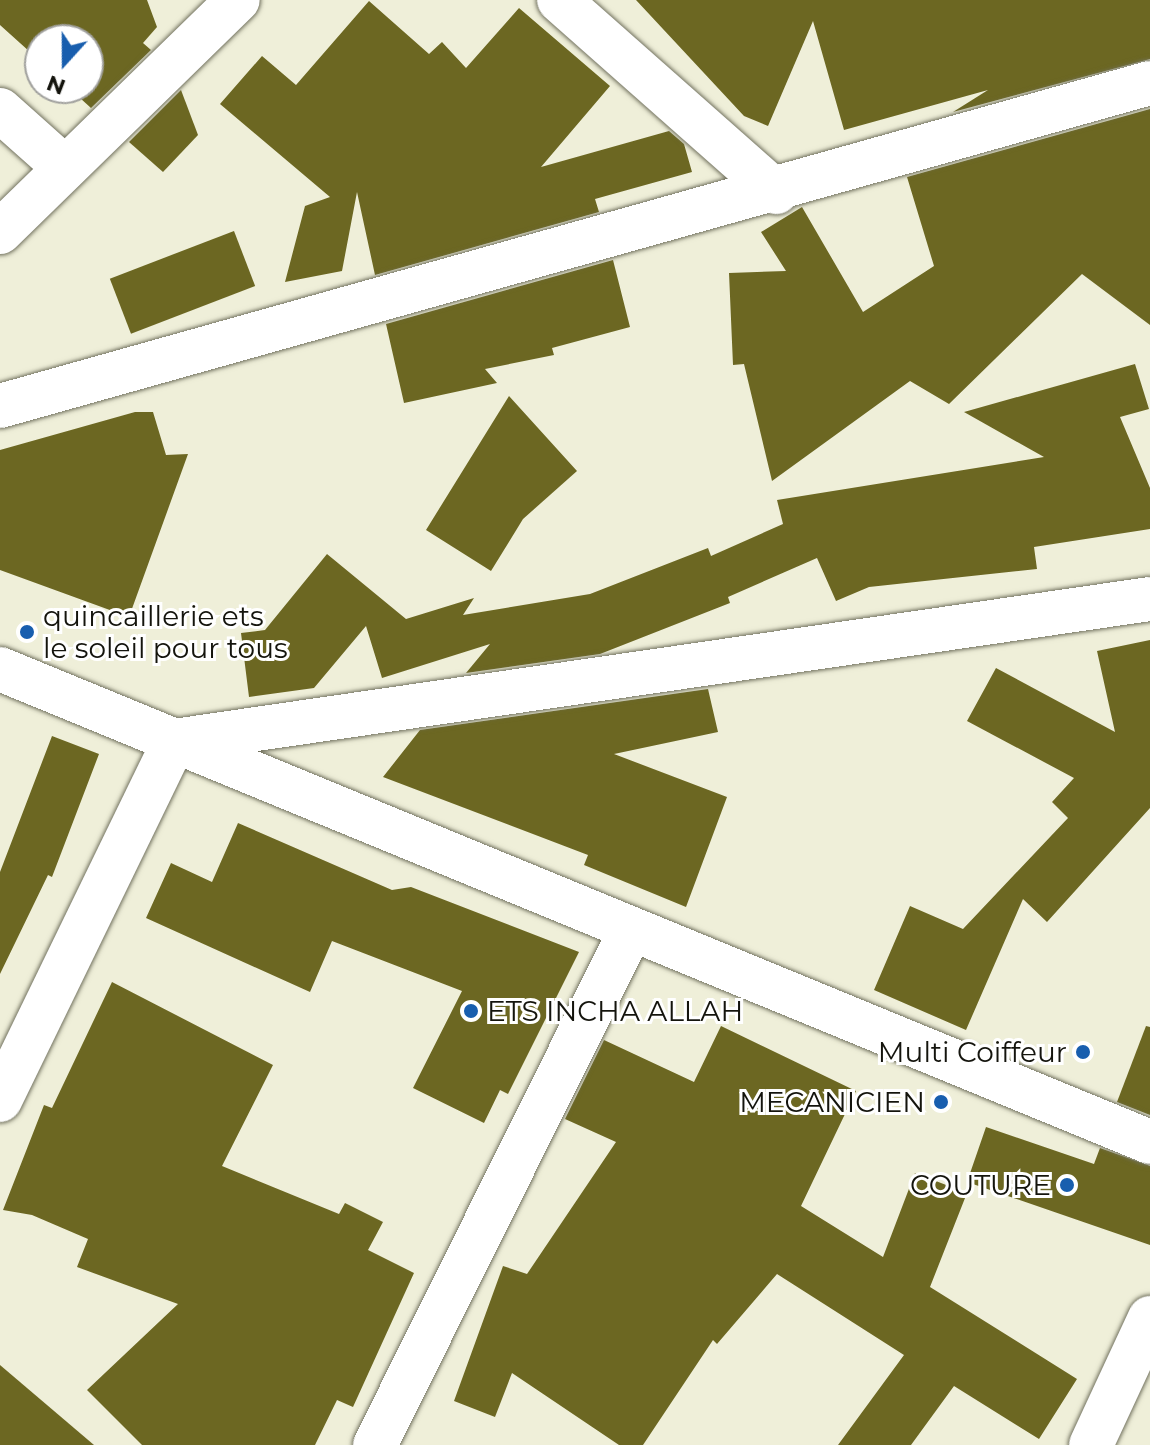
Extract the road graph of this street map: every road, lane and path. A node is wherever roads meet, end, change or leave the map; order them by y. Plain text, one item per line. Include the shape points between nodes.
1 (238, 0) edge
2 (559, 0) edge
3 (1150, 83) edge
4 (0, 110) edge
5 (65, 168) junction
6 (776, 192) junction
7 (0, 232) edge
8 (0, 406) edge
9 (1150, 599) edge
10 (0, 669) edge
11 (174, 741) junction
12 (630, 932) junction
13 (0, 1100) edge
14 (1150, 1142) edge
15 (1150, 1318) edge
16 (375, 1445) edge
17 (1091, 1445) edge

1 - 5 street
2 - 6 street
3 - 6 street
4 - 5 street
5 - 7 street
6 - 8 street
9 - 11 street
10 - 11 street
11 - 12 street
11 - 13 street
12 - 14 street
12 - 16 street
15 - 17 street

